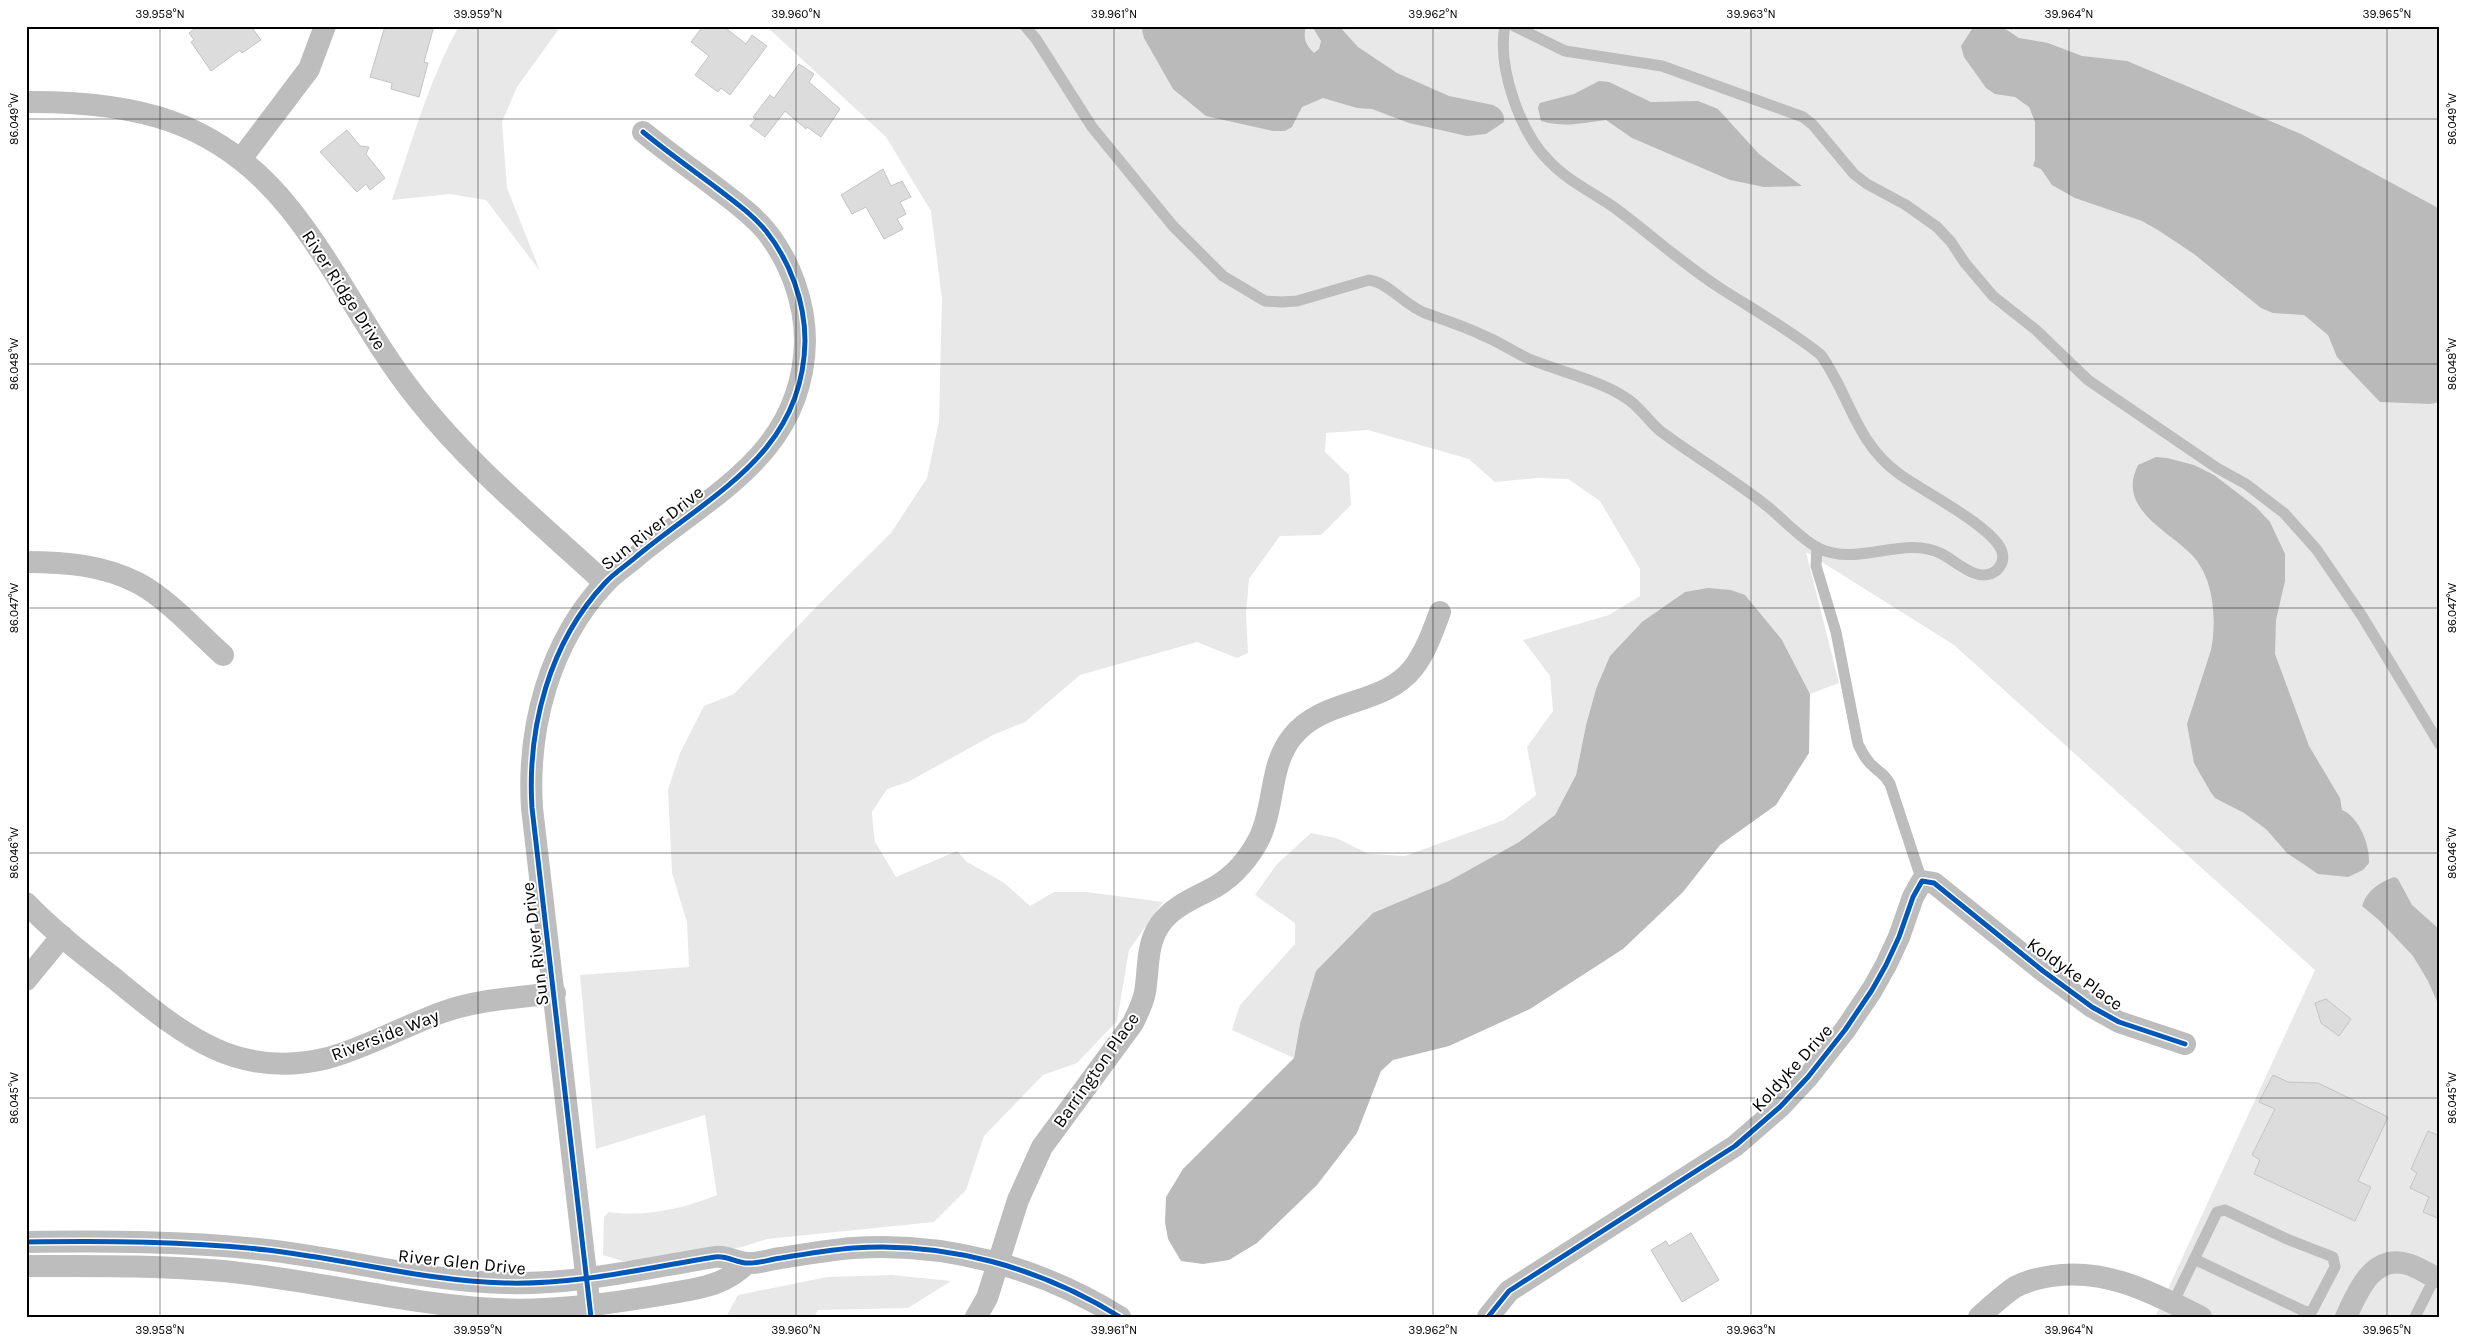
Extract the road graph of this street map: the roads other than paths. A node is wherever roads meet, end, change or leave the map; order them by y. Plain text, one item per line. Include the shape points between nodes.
1 (325, 26) edge
2 (1025, 26) edge
3 (1504, 26) edge
4 (1514, 26) edge
5 (26, 102) edge
6 (643, 132) dead end
7 (241, 159) junction
8 (1817, 547) junction
9 (26, 562) edge
10 (605, 583) junction
11 (1440, 612) dead end
12 (223, 655) dead end
13 (2440, 745) edge
14 (1922, 881) junction
15 (26, 903) edge
16 (62, 936) junction
17 (26, 980) edge
18 (555, 993) junction
19 (2185, 1044) dead end
20 (26, 1242) edge
21 (2194, 1259) junction
22 (999, 1264) junction
23 (26, 1266) edge
24 (2437, 1278) edge
25 (589, 1299) edge
26 (2173, 1303) junction
27 (976, 1317) edge
28 (1120, 1317) edge
29 (1488, 1317) edge
30 (1979, 1317) edge
31 (2201, 1317) edge
32 (2346, 1317) edge
33 (2415, 1317) edge

1 - 7 street via 318,49 302,80
2 - 8 lane via 1092,127 1173,226 1223,276 1265,301 1282,302 1297,301 1369,280 1381,282 1422,312 1625,397 1659,430 1734,480
3 - 8 lane via 1502,56 1517,105 1536,146 1550,163 1642,228 1684,263 1821,355 1830,367 1855,422 1880,458 1914,485 1938,497 1988,533 2003,553 2003,562 1998,570 1984,575 1920,546 1857,556 1834,554
4 - 13 lane via 1565,51 1662,66 1803,116 1854,174 1936,227 1952,242 1993,296 2036,330 2088,380 2246,484 2284,513 2317,550 2352,601
5 - 7 street, River Ridge Drive via 83,102 148,112 183,125
6 - 10 street, Sun River Drive via 746,210 766,231 794,278 803,313 805,352 786,421 756,461
7 - 10 street, River Ridge Drive via 291,209 399,373 437,423 474,463
8 - 14 lane via 1816,566 1836,632 1858,744 1867,761 1885,773
9 - 12 street via 53,562 107,570 139,584
10 - 18 street, Sun River Drive via 565,640 547,684 534,733 530,771 532,808
11 - 22 street, Barrington Place via 1414,668 1397,684 1330,710 1300,728 1282,752 1265,824 1252,851 1229,877 1187,901 1159,926 1148,957 1142,1006 1042,1147 1018,1200
14 - 19 street, Koldyke Place via 1934,883 2092,1007 2119,1022
14 - 29 street, Koldyke Drive via 1913,896 1890,958 1872,990 1845,1030 1780,1107 1736,1146 1509,1291
15 - 16 street, Riverside Way
16 - 17 street
16 - 18 street, Riverside Way via 192,1038 222,1053 258,1062 326,1058 465,1006
18 - 25 street, Sun River Drive
20 - 25 street, River Glen Drive via 130,1241 303,1254 473,1281 542,1283
21 - 21 lane via 2218,1212 2225,1210 2333,1257 2336,1267 2312,1311 2306,1312
21 - 26 lane
22 - 25 street, River Glen Drive via 929,1250 873,1247 747,1263 735,1276 719,1283 624,1301
22 - 27 street, Barrington Place via 987,1298
22 - 28 street, River Glen Drive via 1077,1292
23 - 25 street, River Glen Drive via 222,1271 490,1309 531,1309
24 - 32 street via 2407,1264 2381,1268 2367,1276
24 - 33 lane
26 - 30 street via 2116,1279 2068,1274 2039,1278 2017,1286
26 - 31 street

